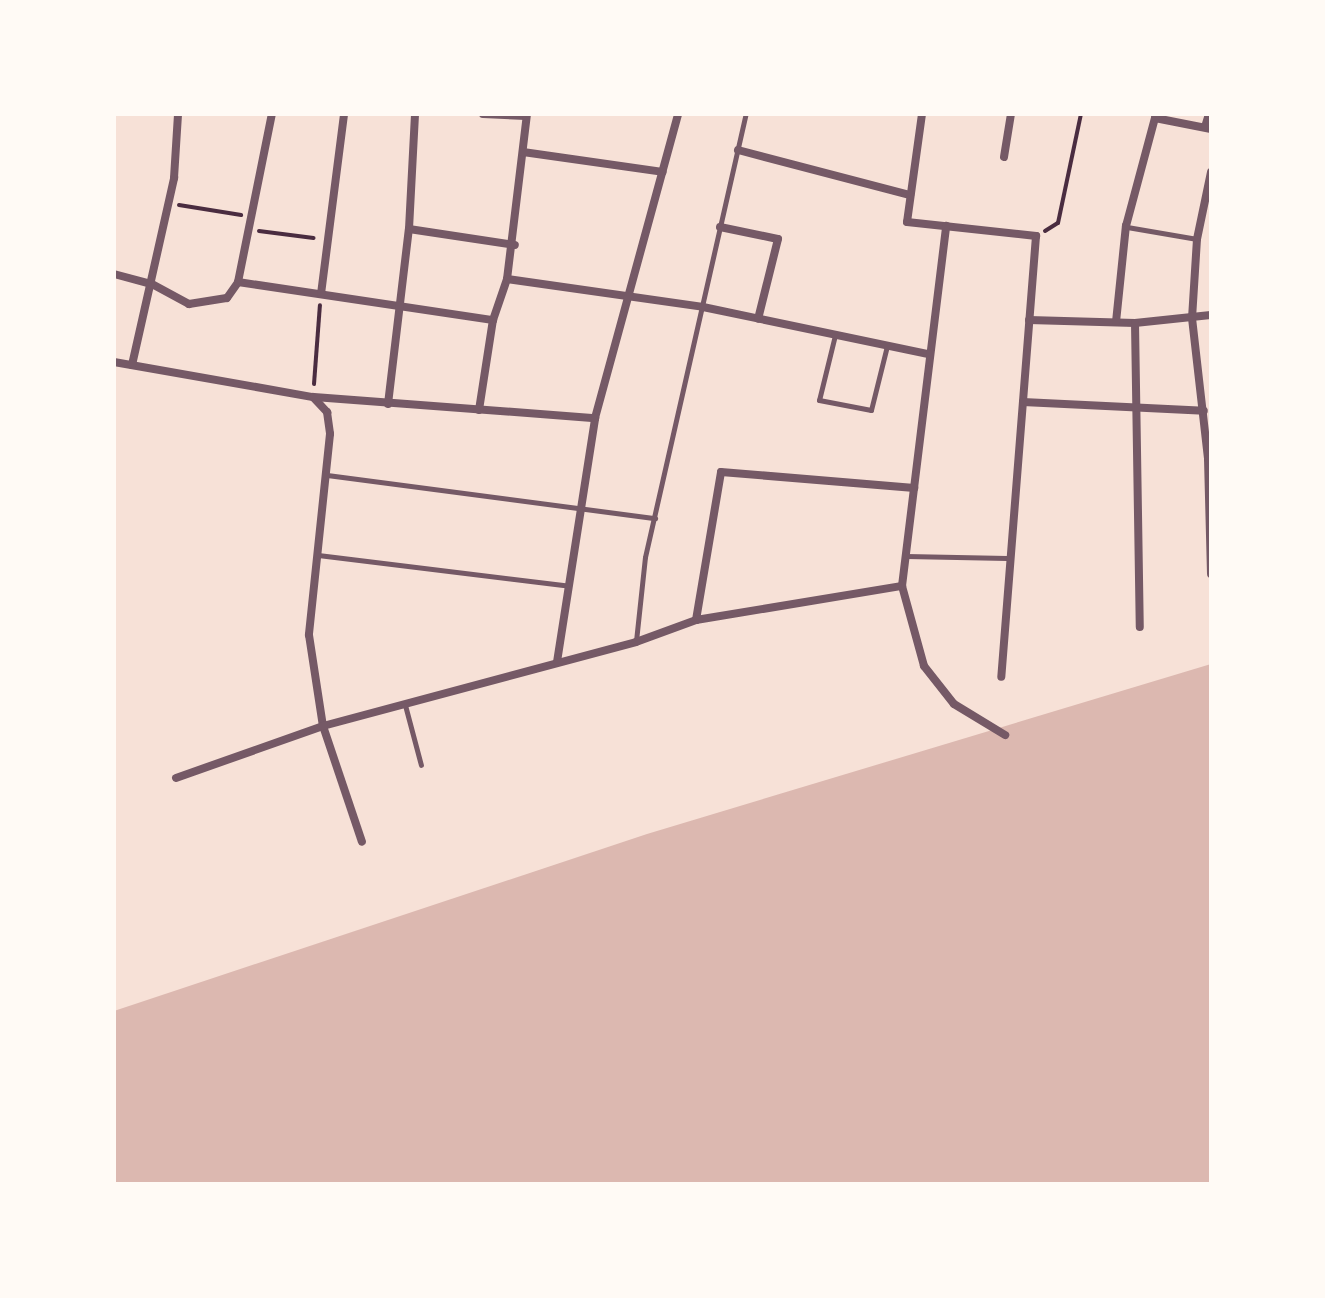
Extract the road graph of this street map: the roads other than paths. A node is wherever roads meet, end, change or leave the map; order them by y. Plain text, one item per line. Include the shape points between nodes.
1 (178, 114) edge
2 (272, 114) edge
3 (344, 114) edge
4 (415, 114) edge
5 (483, 114) edge
6 (678, 114) edge
7 (746, 114) edge
8 (922, 114) edge
9 (1011, 114) edge
10 (1209, 114) edge
11 (526, 115) edge
12 (1156, 116) edge
13 (1208, 128) edge
14 (738, 150) junction
15 (523, 152) junction
16 (1004, 157) dead end
17 (663, 172) junction
18 (1211, 172) edge
19 (910, 195) junction
20 (1207, 211) edge
21 (946, 226) junction
22 (1126, 226) junction
23 (720, 227) junction
24 (409, 229) junction
25 (1197, 239) junction
26 (515, 245) junction
27 (114, 274) edge
28 (507, 279) junction
29 (238, 282) junction
30 (152, 284) junction
31 (321, 294) junction
32 (628, 297) junction
33 (401, 305) junction
34 (703, 307) junction
35 (1211, 315) edge
36 (1192, 318) junction
37 (758, 319) junction
38 (493, 320) junction
39 (1029, 320) junction
40 (1116, 322) junction
41 (1135, 323) junction
42 (835, 335) junction
43 (887, 346) junction
44 (927, 354) junction
45 (114, 362) edge
46 (132, 365) junction
47 (1207, 386) edge
48 (313, 397) junction
49 (1023, 402) junction
50 (388, 404) junction
51 (1136, 404) junction
52 (479, 410) junction
53 (1204, 411) junction
54 (595, 418) junction
55 (1210, 459) edge
56 (326, 475) junction
57 (914, 488) junction
58 (582, 505) junction
59 (655, 518) junction
60 (318, 555) junction
61 (906, 556) junction
62 (1007, 558) junction
63 (1211, 574) edge
64 (569, 586) junction
65 (902, 586) junction
66 (696, 620) junction
67 (1140, 627) dead end
68 (636, 642) junction
69 (557, 662) junction
70 (1001, 677) dead end
71 (405, 704) junction
72 (323, 726) junction
73 (1005, 735) dead end
74 (421, 765) dead end
75 (176, 778) dead end
76 (362, 842) dead end

1 - 30 street via 169,203
2 - 29 street
3 - 31 street
4 - 24 street
5 - 11 street
6 - 17 street
7 - 14 lane
8 - 19 street
9 - 16 street
10 - 13 street
11 - 15 street
12 - 13 street
12 - 22 street
14 - 19 street
14 - 23 lane
15 - 17 street
15 - 26 street
17 - 32 street
18 - 20 street
19 - 21 street via 907,222
20 - 25 street
21 - 39 street via 1036,236
21 - 44 street
22 - 25 lane
22 - 40 street
23 - 34 lane
23 - 37 street via 778,239
24 - 26 street
24 - 33 street
25 - 36 street
26 - 28 street
27 - 30 street
28 - 32 street
28 - 38 street
29 - 30 street via 227,298 211,304 168,297
29 - 31 street
30 - 46 street
31 - 33 street
32 - 34 street
32 - 54 street
33 - 38 street
33 - 50 street
34 - 37 street
34 - 59 lane
35 - 36 street
36 - 41 street
36 - 47 street
37 - 42 street
38 - 52 street
39 - 40 street
39 - 49 street
40 - 41 street
41 - 51 street
42 - 43 street
42 - 43 lane via 819,400 871,410
43 - 44 street
44 - 57 street
45 - 46 street
46 - 48 street
47 - 53 street
48 - 50 street
48 - 56 street via 327,412
49 - 51 street
49 - 62 street
50 - 52 street
51 - 53 street
51 - 67 street
52 - 54 street
53 - 55 street
54 - 58 street
55 - 63 street
56 - 58 lane
56 - 60 street
57 - 61 street
57 - 66 street via 721,472
58 - 59 lane
58 - 64 street
59 - 68 lane
60 - 64 lane
60 - 72 street via 309,635
61 - 62 lane
61 - 65 street
62 - 70 street
64 - 69 street
65 - 66 street
65 - 73 street via 924,666 954,704
66 - 68 street
68 - 69 street
69 - 71 street
71 - 72 street
71 - 74 lane
72 - 75 street
72 - 76 street

